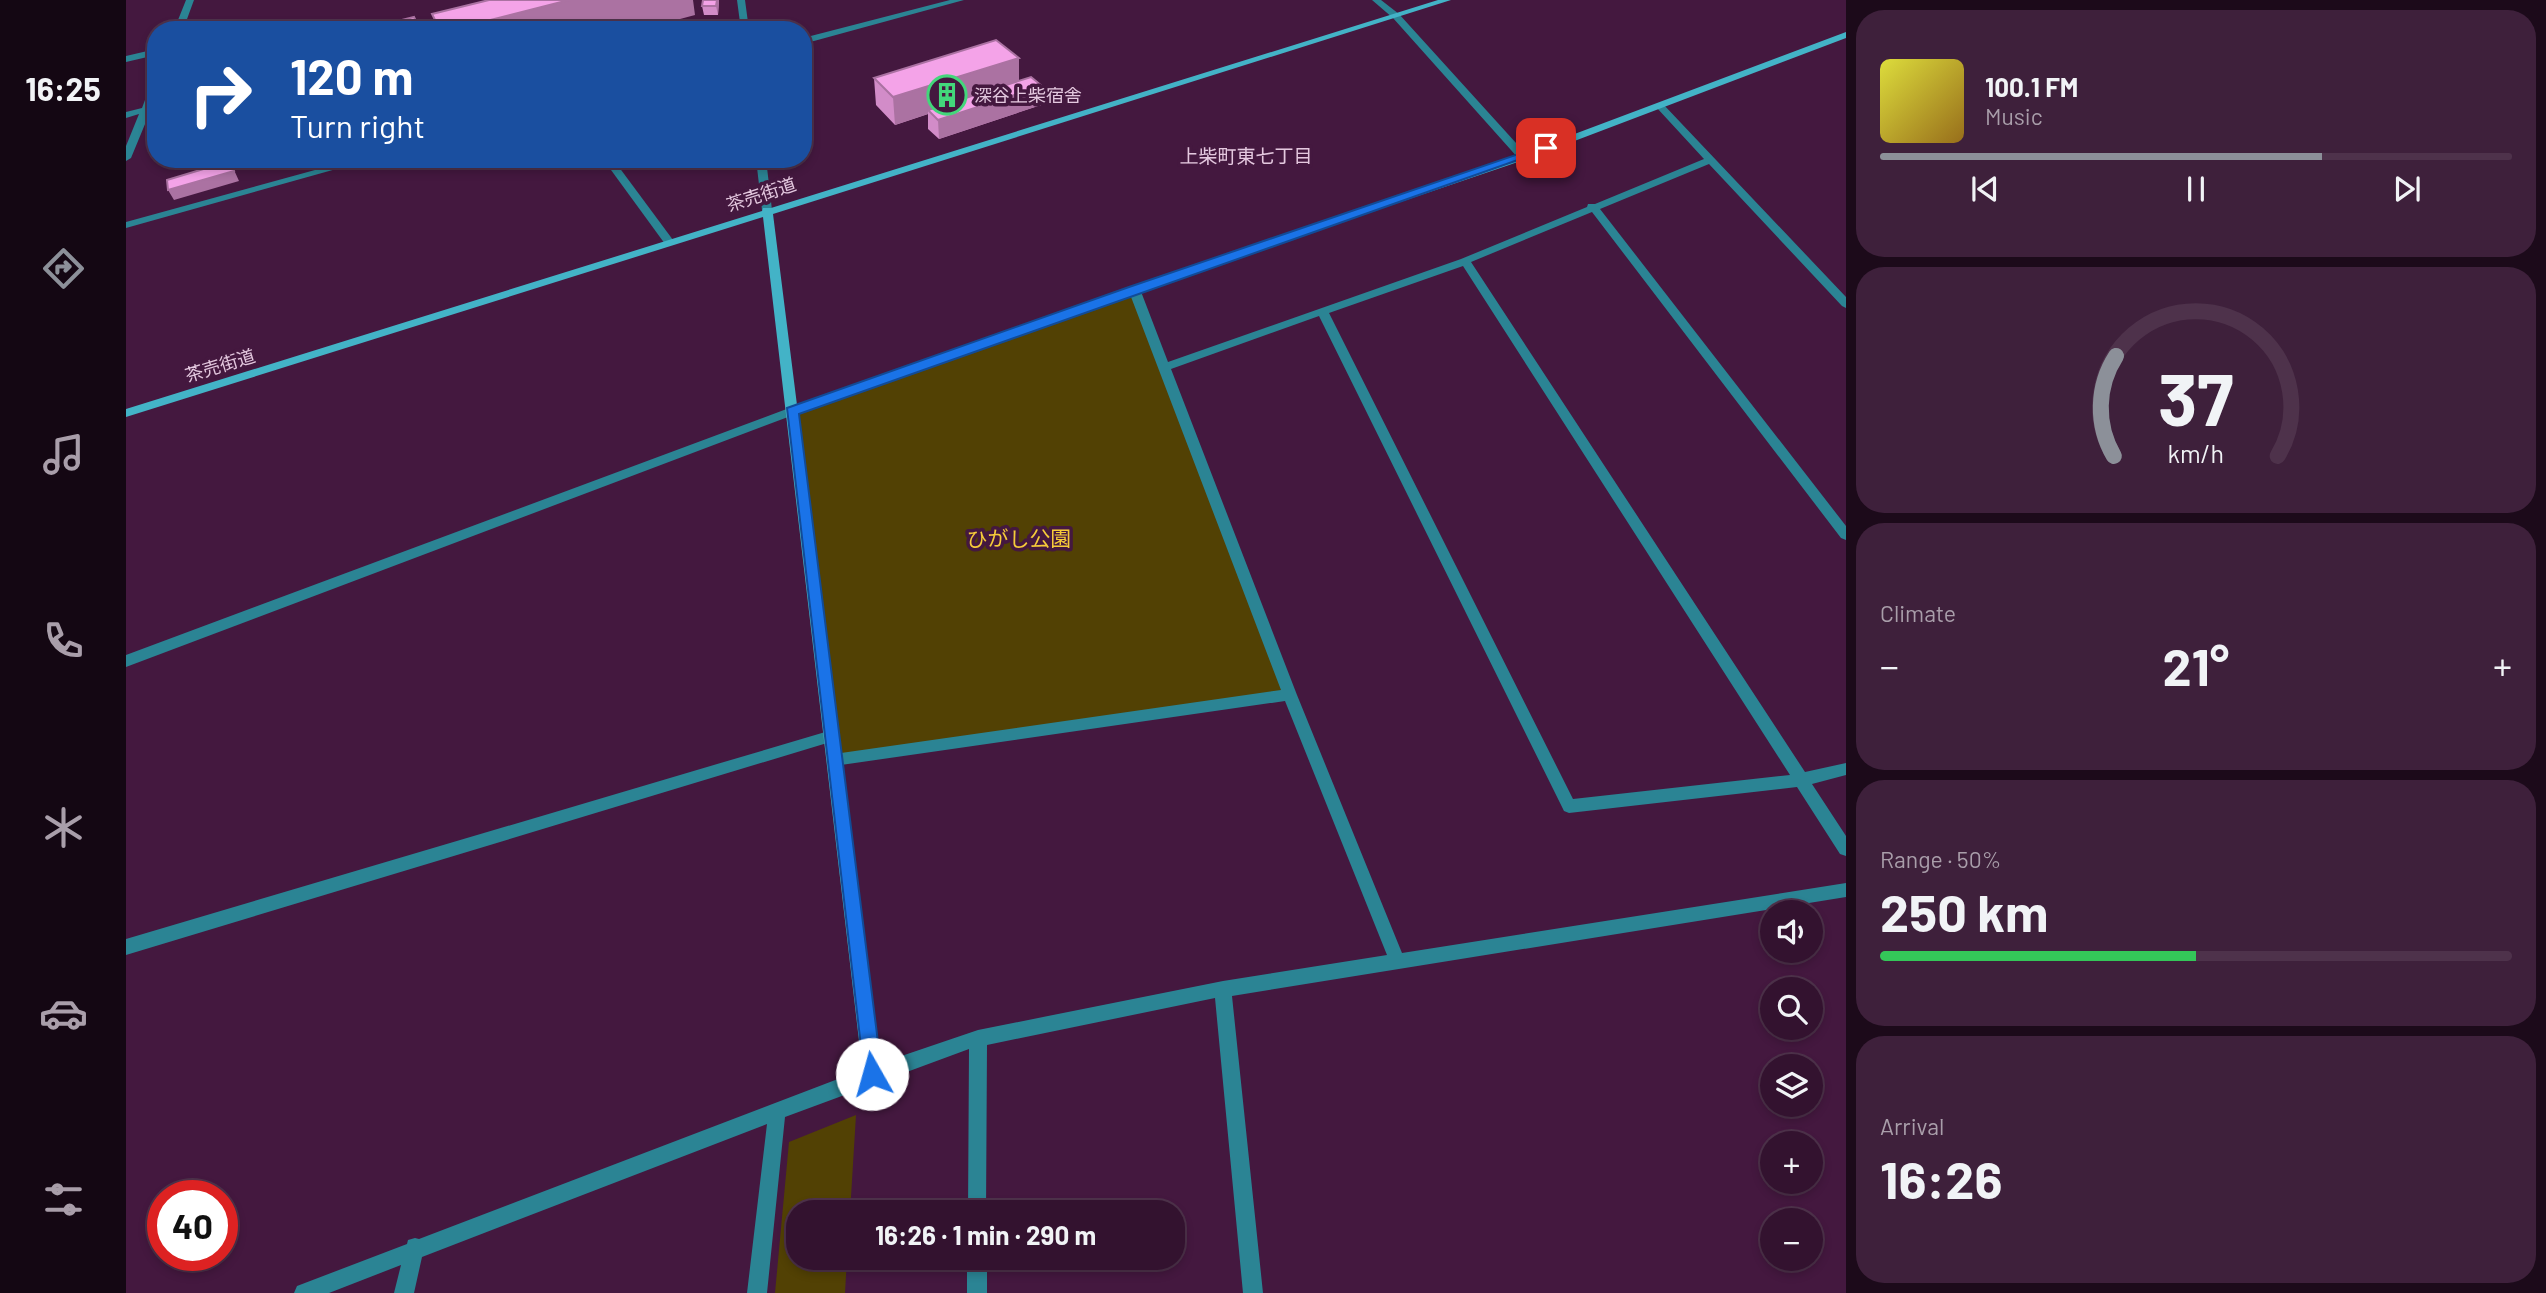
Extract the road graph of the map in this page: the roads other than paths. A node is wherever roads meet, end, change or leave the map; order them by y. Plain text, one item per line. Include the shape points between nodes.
1 (190, 0) edge
2 (741, 0) edge
3 (960, 0) edge
4 (1376, 0) edge
5 (1447, 0) edge
6 (1396, 16) junction
7 (182, 21) edge
8 (744, 21) edge
9 (1846, 35) edge
10 (812, 39) edge
11 (147, 54) edge
12 (126, 59) edge
13 (1660, 106) junction
14 (147, 110) edge
15 (126, 115) edge
16 (147, 117) edge
17 (1523, 157) junction
18 (126, 158) edge
19 (1712, 159) junction
20 (334, 168) edge
21 (615, 168) edge
22 (762, 168) edge
23 (1592, 206) junction
24 (767, 210) junction
25 (126, 225) edge
26 (669, 243) junction
27 (1465, 261) junction
28 (1134, 289) junction
29 (1846, 304) edge
30 (1323, 313) junction
31 (1165, 367) junction
32 (792, 411) junction
33 (126, 413) edge
34 (1846, 535) edge
35 (126, 661) edge
36 (1290, 695) junction
37 (832, 736) junction
38 (834, 760) junction
39 (1846, 769) edge
40 (1800, 780) junction
41 (1846, 849) edge
42 (1846, 890) edge
43 (126, 947) edge
44 (1397, 960) junction
45 (1223, 989) junction
46 (978, 1038) junction
47 (872, 1074) junction
48 (777, 1111) junction
49 (977, 1200) edge
50 (415, 1248) junction
51 (977, 1270) edge
52 (303, 1293) edge
53 (404, 1293) edge
54 (757, 1293) edge
55 (977, 1293) edge
56 (1253, 1293) edge

1 - 7 street
2 - 8 street
3 - 10 street
4 - 6 street
5 - 6 street, 茶売街道
6 - 17 street
6 - 24 street, 茶売街道
9 - 13 street
11 - 12 street
13 - 17 street
13 - 19 street
14 - 15 street
16 - 18 street
17 - 28 street
19 - 23 street
19 - 29 street
20 - 25 street
21 - 26 street
22 - 24 street
23 - 27 street
23 - 34 street
24 - 26 street, 茶売街道
24 - 32 street
26 - 33 street, 茶売街道
27 - 30 street
27 - 40 street
28 - 31 street
28 - 32 street
30 - 31 street
30 - 40 street via 1569,806
31 - 36 street
32 - 35 street
32 - 37 street
36 - 38 street
36 - 44 street
37 - 38 street
37 - 43 street
38 - 47 street
39 - 40 street
40 - 41 street
42 - 44 street
44 - 45 street
45 - 46 street
45 - 56 street
46 - 47 street
46 - 49 street
47 - 48 street
48 - 50 street
48 - 54 street
50 - 52 street
50 - 53 street
51 - 55 street

